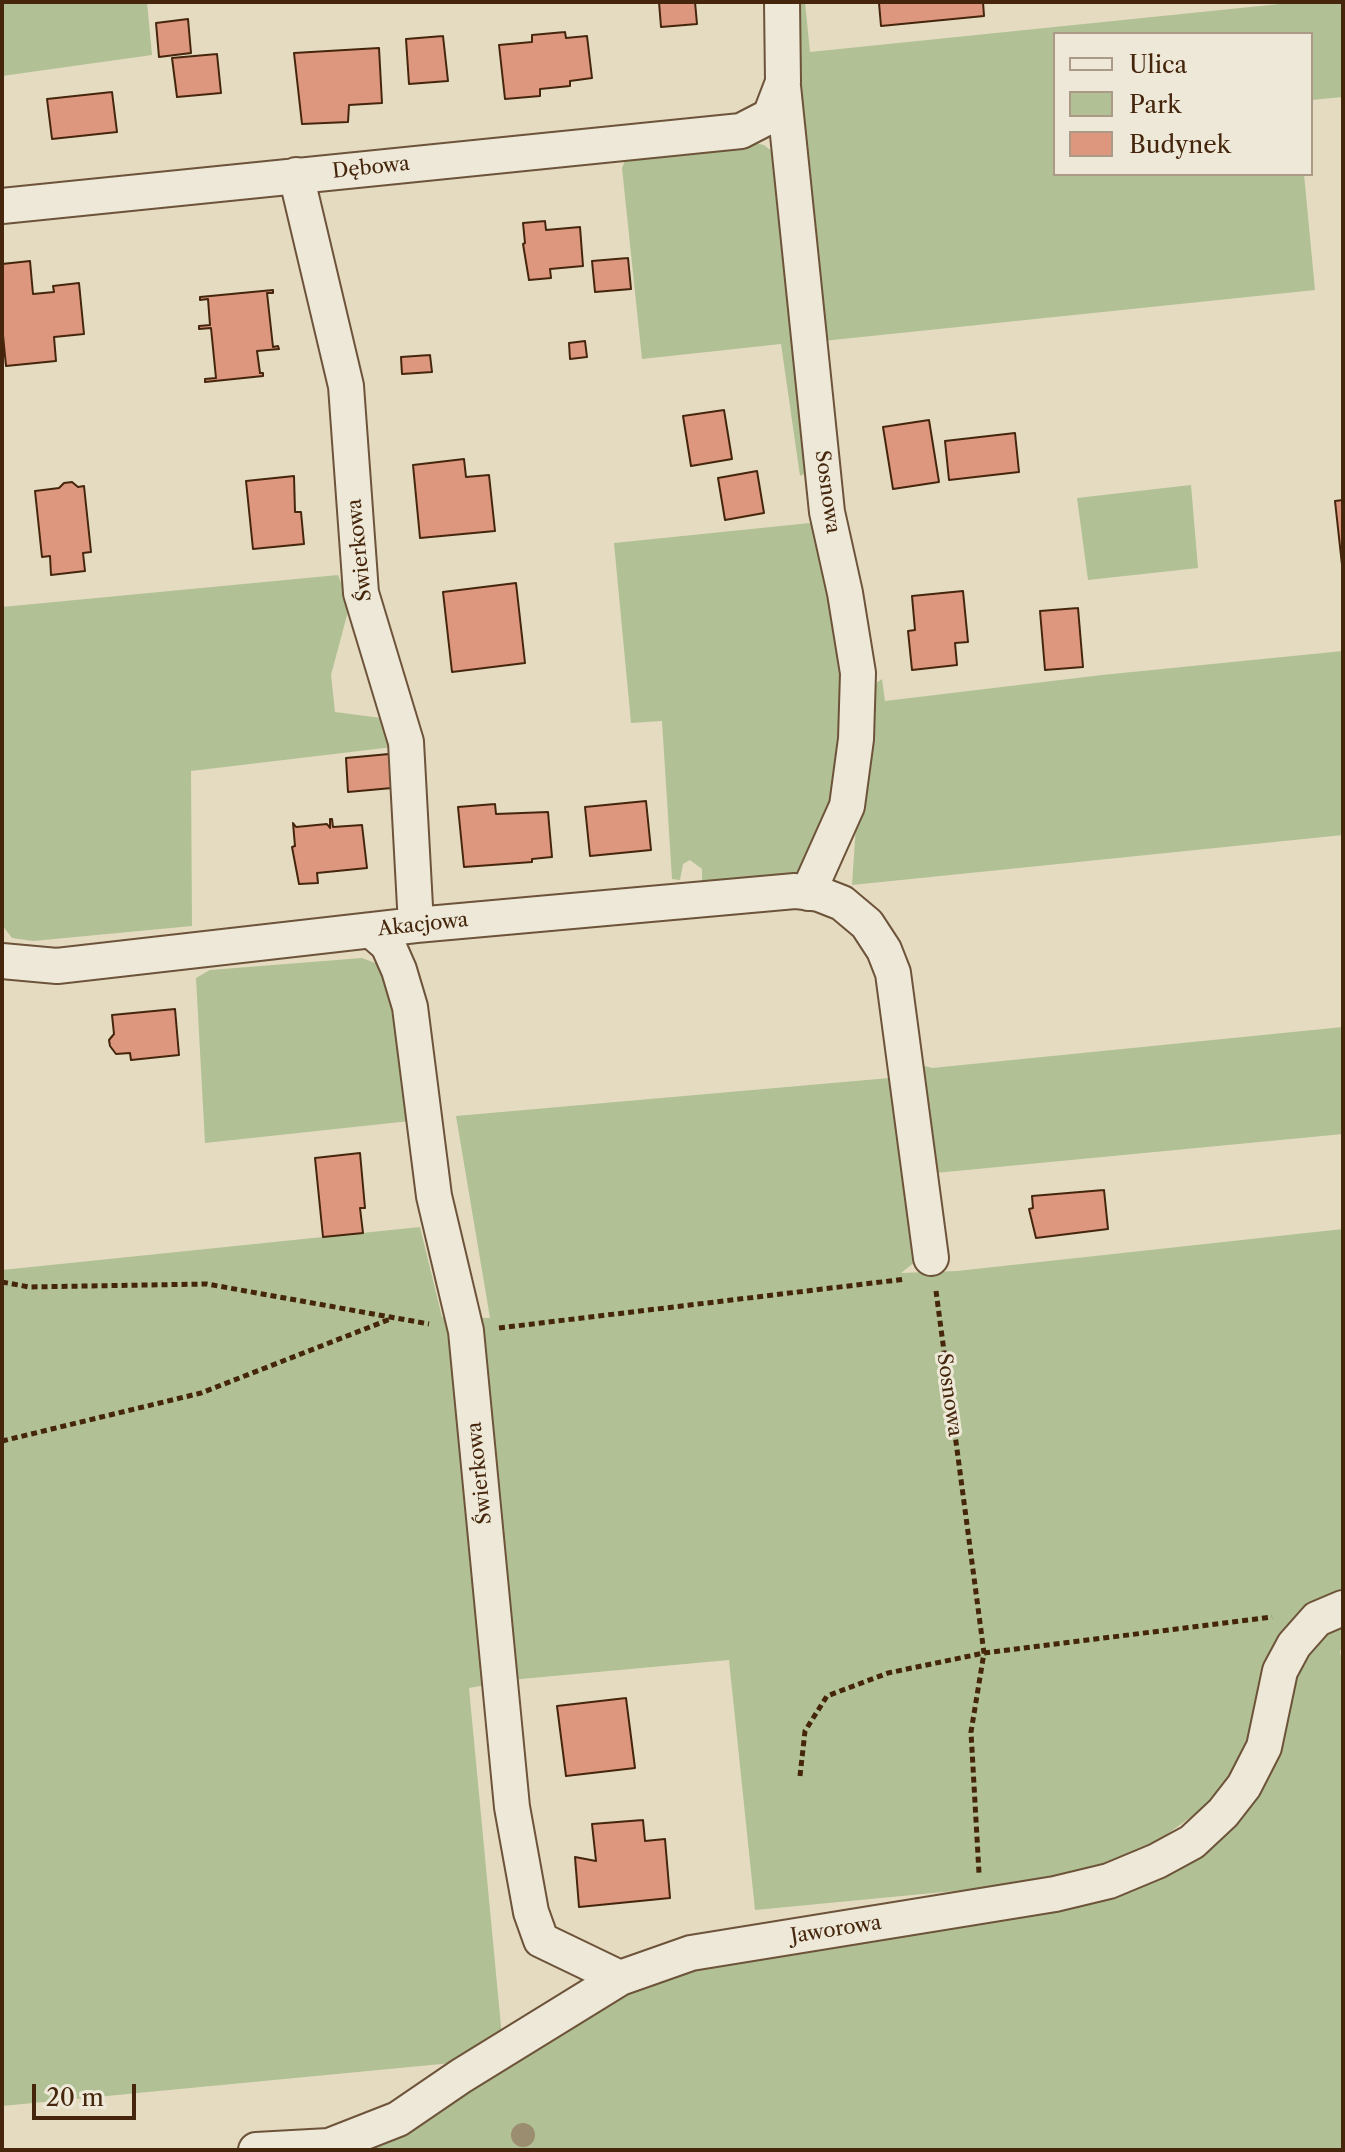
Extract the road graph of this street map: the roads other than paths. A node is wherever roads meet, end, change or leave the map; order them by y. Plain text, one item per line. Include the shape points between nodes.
1 (782, 2) edge
2 (783, 82) junction
3 (741, 131) joint
4 (296, 175) junction
5 (2, 206) edge
6 (808, 893) junction
7 (416, 925) junction
8 (372, 931) junction
9 (2, 961) edge
10 (931, 1258) road end
11 (1330, 1614) edge
12 (620, 1978) junction
13 (256, 2150) edge

1 - 2 street, Sosnowa
2 - 3 street, Sosnowa via 770,116
2 - 6 street, Sosnowa via 827,512 858,673 847,806
3 - 4 street, Dębowa
4 - 5 street, Dębowa
4 - 7 street, Świerkowa via 346,386 361,593 406,742
6 - 7 street, Akacjowa
6 - 10 street, Akacjowa via 842,903 867,924 893,973
7 - 8 street, Akacjowa
8 - 9 street, Akacjowa via 57,966
8 - 12 street, Świerkowa via 388,945 410,1007 434,1196 466,1331 512,1807 531,1912 541,1940
11 - 12 street, Jaworowa via 1294,1645 1280,1671 1264,1747 1244,1786 1192,1842 1157,1861 1109,1881 1055,1894 691,1953
12 - 13 street, Jaworowa via 398,2119 329,2146

